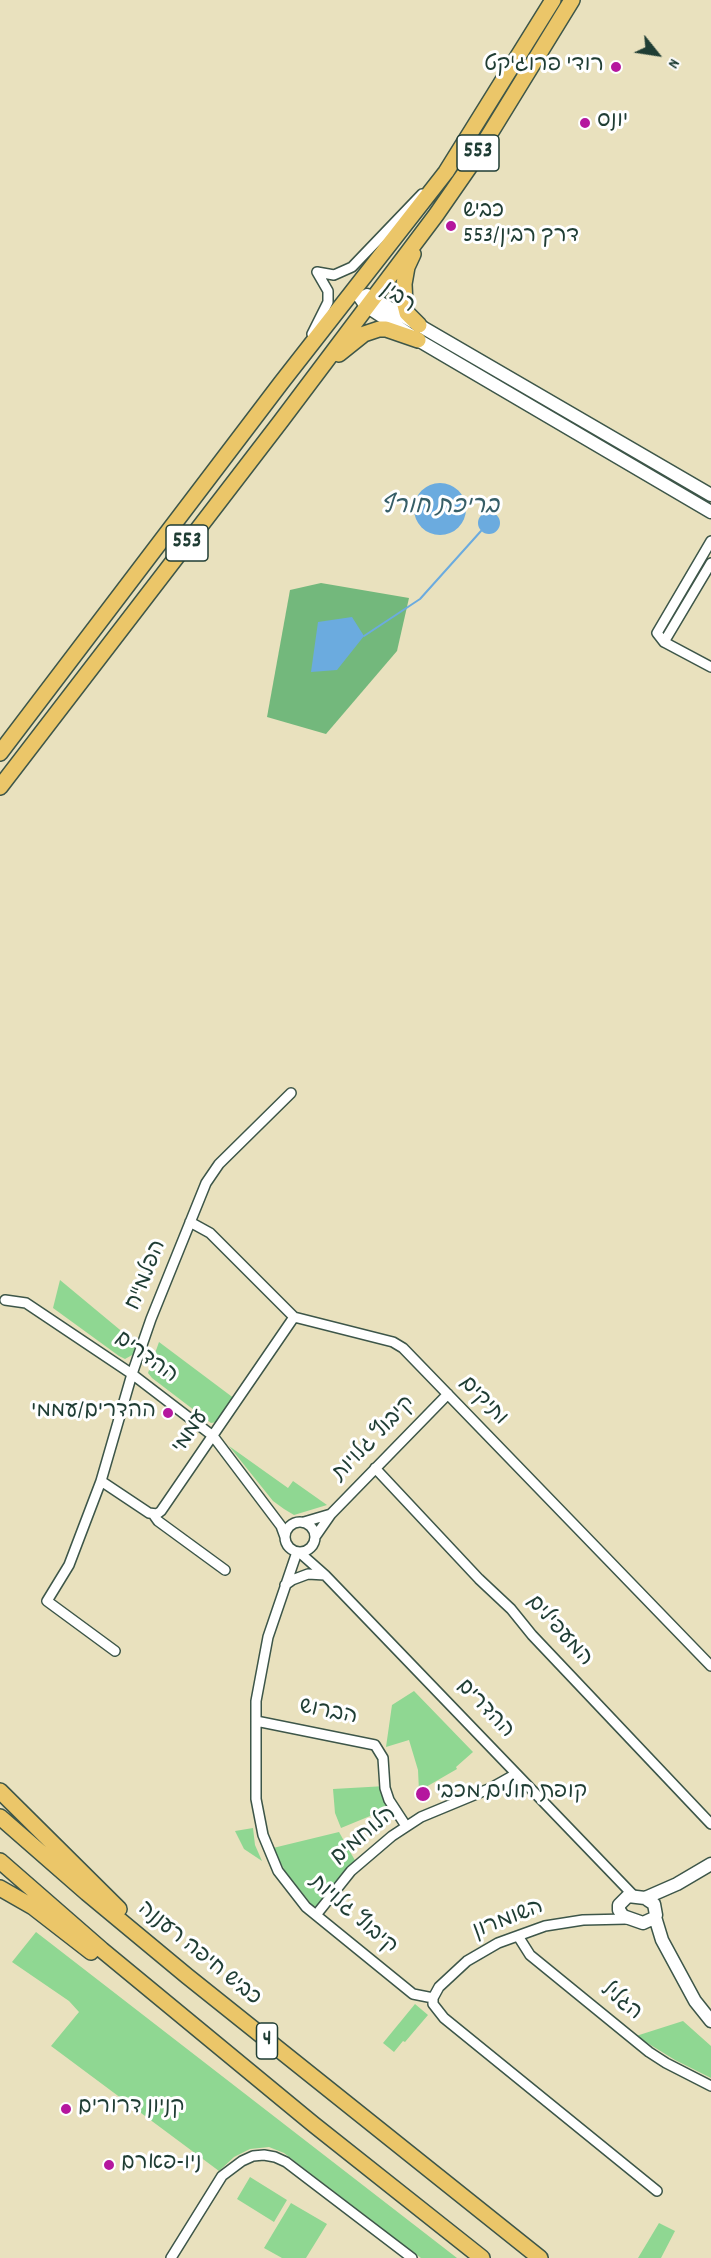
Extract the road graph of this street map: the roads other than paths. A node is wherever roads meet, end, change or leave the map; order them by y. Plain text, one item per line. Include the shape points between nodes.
1 (553, 0) edge
2 (572, 0) edge
3 (446, 171) junction
4 (419, 239) junction
5 (354, 289) junction
6 (369, 302) junction
7 (418, 332) junction
8 (320, 369) junction
9 (281, 383) junction
10 (711, 495) edge
11 (711, 512) edge
12 (711, 541) edge
13 (711, 563) edge
14 (666, 639) junction
15 (711, 667) edge
16 (0, 753) edge
17 (0, 787) edge
18 (291, 1093) dead end
19 (190, 1222) junction
20 (5, 1300) dead end
21 (294, 1317) junction
22 (132, 1374) junction
23 (448, 1394) junction
24 (213, 1436) junction
25 (375, 1468) junction
26 (101, 1481) junction
27 (266, 1505) junction
28 (153, 1514) junction
29 (331, 1514) junction
30 (302, 1522) junction
31 (285, 1537) junction
32 (314, 1541) junction
33 (298, 1552) junction
34 (225, 1570) dead end
35 (325, 1575) junction
36 (285, 1586) junction
37 (115, 1651) dead end
38 (711, 1666) edge
39 (256, 1721) junction
40 (516, 1774) junction
41 (0, 1791) edge
42 (0, 1817) edge
43 (711, 1824) edge
44 (406, 1826) junction
45 (0, 1861) edge
46 (711, 1864) edge
47 (612, 1875) junction
48 (0, 1888) edge
49 (645, 1900) junction
50 (620, 1903) junction
51 (316, 1915) junction
52 (655, 1917) junction
53 (583, 1920) junction
54 (636, 1921) junction
55 (518, 1936) junction
56 (662, 1940) junction
57 (187, 1976) junction
58 (433, 1998) junction
59 (706, 2008) edge
60 (711, 2021) edge
61 (711, 2086) edge
62 (314, 2124) junction
63 (657, 2191) dead end
64 (171, 2258) edge
65 (412, 2258) edge
66 (482, 2258) edge
67 (540, 2258) edge

1 - 3 main road, 553
2 - 4 main road, 553 via 470,166
3 - 5 main road, 553
3 - 9 street via 352,267 334,275 317,272 328,291 328,302
4 - 6 main road, 553
4 - 7 main road via 404,284 407,312
5 - 6 street, רבין
5 - 9 main road, 553
6 - 7 street, רבין
6 - 8 main road, 553
7 - 8 main road via 372,331
7 - 10 street, רבין
7 - 11 street, רבין
8 - 17 main road, 553
9 - 16 main road, 553
12 - 14 street via 657,633
13 - 14 street
14 - 15 street
18 - 19 street, הפלמ"ח via 219,1164 206,1183
19 - 21 street via 210,1233
19 - 22 street, הפלמ"ח
20 - 22 street, ההדרים via 26,1303
21 - 23 street, ותיקים via 398,1344
21 - 24 street, עממי
22 - 24 street, ההדרים
22 - 26 street, הפלמ"ח
23 - 25 street, קיבוץ גלויות
23 - 38 street, ותיקים
24 - 27 street, ההדרים
24 - 28 street, עממי via 161,1512
25 - 29 street, קיבוץ גלויות
25 - 43 street, המעפילים
26 - 28 street
26 - 37 street, הפלמ"ח via 69,1565 47,1601
27 - 30 street, ההדרים via 283,1517
27 - 31 street, ההדרים
28 - 34 street
29 - 30 street, קיבוץ גלויות
29 - 32 street, קיבוץ גלויות
30 - 31 street via 287,1528
30 - 32 street via 312,1528
31 - 33 street via 287,1545
32 - 33 street
32 - 35 street, ההדרים via 315,1558
33 - 35 street, ההדרים
33 - 36 street, קיבוץ גלויות
35 - 36 street via 308,1574
35 - 40 street, ההדרים
36 - 39 street, קיבוץ גלויות via 263,1657
39 - 44 street, הברוש via 375,1744 383,1758 389,1800
39 - 51 street, קיבוץ גלויות via 256,1799 263,1835 291,1891
40 - 44 street, הלוחמים
40 - 47 street, ההדרים
41 - 57 main road
42 - 57 main road, כביש חיפה רעננה / 4
44 - 51 street, הלוחמים via 351,1871
45 - 62 main road, 4
46 - 49 street
47 - 49 street, ההדרים
47 - 50 street, ההדרים
48 - 62 main road via 33,1907
49 - 50 street via 628,1896
49 - 52 street
50 - 53 street, השומרון via 604,1914
50 - 54 street via 621,1913
51 - 58 street, קיבוץ גלויות via 413,1994
52 - 54 street via 652,1921
52 - 56 street
53 - 54 street, השומרון
53 - 55 street, השומרון via 544,1926
54 - 56 street
55 - 58 street, השומרון via 467,1961 439,1987
55 - 61 street, הגליל via 530,1955 649,2052
56 - 59 street
57 - 67 main road, כביש חיפה רעננה / 4
58 - 63 street via 444,2018
59 - 60 street
62 - 66 main road, 4
64 - 65 street via 222,2176 242,2161 264,2155 286,2162

